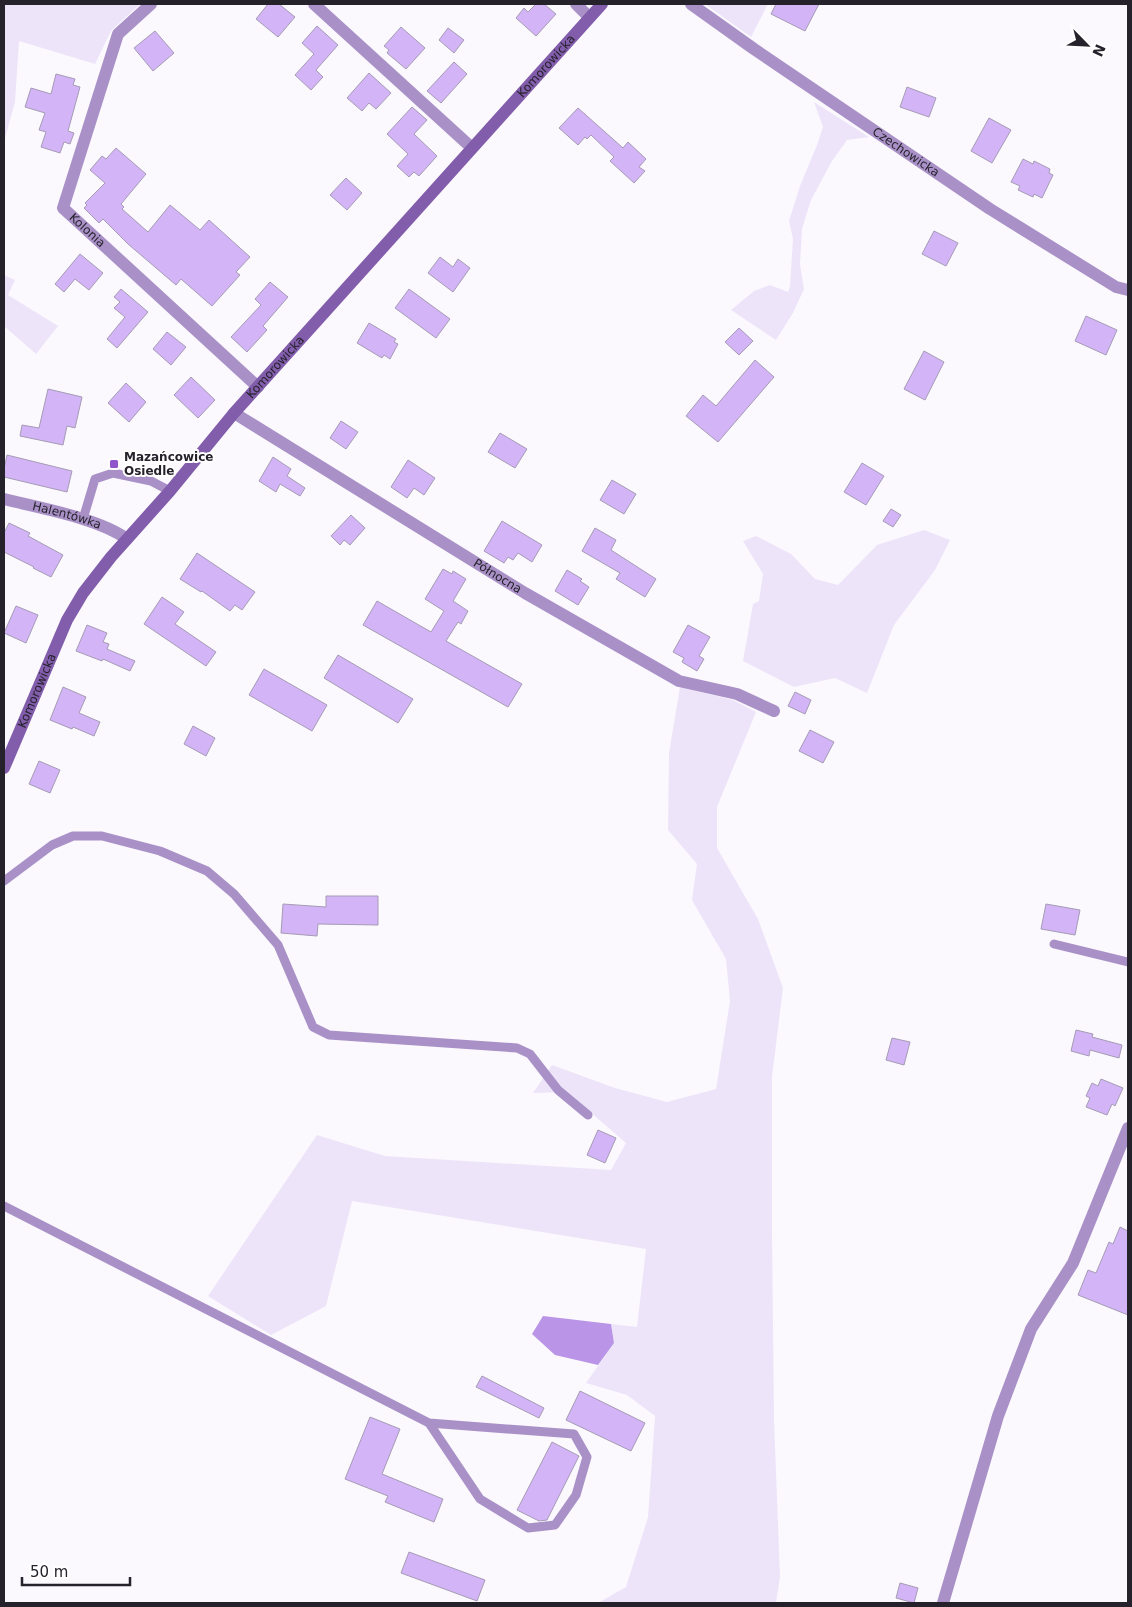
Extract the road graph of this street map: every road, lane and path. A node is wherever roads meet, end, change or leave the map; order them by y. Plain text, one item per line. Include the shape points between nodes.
1 (151, 4) edge
2 (314, 4) edge
3 (576, 4) edge
4 (602, 4) edge
5 (691, 4) edge
6 (589, 17) junction
7 (472, 148) junction
8 (1128, 290) edge
9 (258, 387) junction
10 (234, 413) junction
11 (170, 492) junction
12 (4, 499) edge
13 (83, 519) junction
14 (127, 539) junction
15 (774, 710) dead end
16 (4, 768) edge
17 (4, 881) edge
18 (1054, 944) dead end
19 (1128, 962) edge
20 (588, 1115) dead end
21 (1128, 1128) edge
22 (4, 1206) edge
23 (429, 1424) junction
24 (943, 1603) edge

1 - 9 street, Kolonia via 118,34 63,208
2 - 7 street
3 - 6 street
4 - 6 street, Komorowicka
5 - 8 street, Czechowicka via 990,209 1116,287
6 - 7 street, Komorowicka
7 - 9 street, Komorowicka
9 - 10 street, Komorowicka
10 - 11 street, Komorowicka
10 - 15 street, Północna via 525,593 678,681 737,694
11 - 13 lane via 151,481 113,473 95,479
11 - 14 street, Komorowicka
12 - 13 street, Halentówka
13 - 14 street, Halentówka via 116,531
14 - 16 street, Komorowicka via 83,593 67,620
17 - 20 lane via 52,846 73,836 102,836 160,851 207,871 234,894 278,946 313,1026 320,1032 517,1048 530,1054 558,1090
18 - 19 lane
21 - 24 street via 1073,1263 1031,1329 998,1416
22 - 23 lane
23 - 23 lane via 480,1499 528,1528 555,1526 576,1495 587,1457 574,1434

